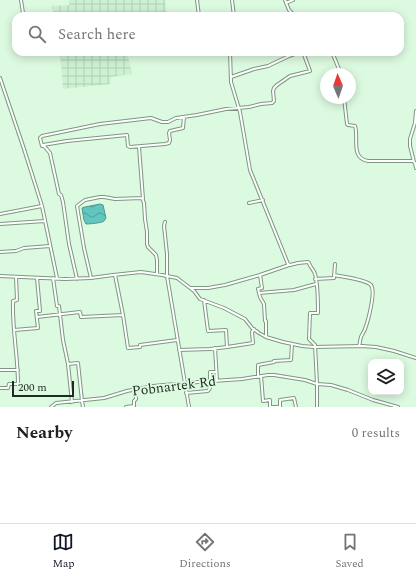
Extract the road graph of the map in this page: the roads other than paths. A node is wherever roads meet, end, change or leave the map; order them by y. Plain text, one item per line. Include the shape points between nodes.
1 (21, 0) edge
2 (197, 0) edge
3 (232, 0) edge
4 (293, 0) edge
5 (286, 1) edge
6 (23, 12) edge
7 (198, 12) edge
8 (234, 12) edge
9 (291, 12) edge
10 (230, 56) edge
11 (289, 56) edge
12 (305, 56) edge
13 (334, 56) edge
14 (339, 68) edge
15 (230, 77) junction
16 (0, 78) edge
17 (345, 104) edge
18 (239, 107) junction
19 (416, 110) edge
20 (184, 117) junction
21 (42, 145) junction
22 (139, 146) junction
23 (415, 160) edge
24 (416, 168) edge
25 (143, 200) junction
26 (263, 200) junction
27 (249, 203) dead end
28 (42, 206) junction
29 (0, 214) edge
30 (45, 221) junction
31 (165, 222) dead end
32 (0, 224) edge
33 (51, 246) junction
34 (0, 252) edge
35 (336, 264) dead end
36 (289, 265) junction
37 (115, 274) junction
38 (157, 274) junction
39 (260, 275) junction
40 (0, 276) edge
41 (167, 276) junction
42 (334, 276) junction
43 (16, 277) junction
44 (37, 278) junction
45 (53, 278) junction
46 (57, 278) junction
47 (91, 278) junction
48 (77, 279) junction
49 (315, 279) junction
50 (316, 284) junction
51 (191, 288) junction
52 (259, 293) junction
53 (204, 300) junction
54 (60, 315) junction
55 (123, 315) junction
56 (37, 317) junction
57 (254, 329) junction
58 (14, 330) junction
59 (266, 336) junction
60 (177, 340) junction
61 (292, 344) junction
62 (359, 346) junction
63 (227, 347) junction
64 (314, 347) junction
65 (215, 348) junction
66 (179, 350) junction
67 (416, 358) edge
68 (68, 364) junction
69 (0, 370) edge
70 (18, 370) junction
71 (216, 372) junction
72 (260, 376) junction
73 (217, 380) junction
74 (211, 381) junction
75 (185, 384) junction
76 (317, 384) junction
77 (0, 388) edge
78 (135, 390) junction
79 (186, 393) junction
80 (82, 401) junction
81 (72, 402) junction
82 (51, 407) edge
83 (83, 407) edge
84 (126, 407) edge
85 (189, 407) edge
86 (280, 407) edge
87 (296, 407) edge
88 (317, 407) edge
89 (398, 407) edge

1 - 6 street
2 - 7 street
3 - 8 street
4 - 5 street
5 - 9 street
10 - 15 street
11 - 15 street via 268,66
12 - 18 street via 310,72 290,76 277,85 273,91 272,103
13 - 14 street
15 - 18 street
16 - 28 street
17 - 23 street via 347,123 356,127 356,147 362,160
18 - 20 street
18 - 26 street via 250,170
19 - 23 street via 410,139
20 - 21 street via 168,122 149,118 89,126 41,137
20 - 22 street via 183,128 169,133 169,143
21 - 22 street via 127,135 128,147
21 - 48 street via 50,153 63,202
22 - 25 street
23 - 24 street
25 - 38 street via 147,244 156,255
25 - 47 street via 100,197 85,200 77,206
26 - 27 street
26 - 36 street
28 - 29 street
28 - 30 street
30 - 32 street
30 - 33 street
31 - 41 street
33 - 34 street
33 - 46 street
35 - 42 street
36 - 39 street
36 - 49 street via 309,262
37 - 38 street
37 - 47 street
37 - 55 street
38 - 41 street
39 - 51 street via 225,285
39 - 52 street via 262,288 258,289
40 - 43 street
41 - 51 street via 177,278
41 - 60 street
42 - 49 street
42 - 62 street via 364,281 371,286 373,292
43 - 44 street
43 - 58 street via 17,300 13,301
44 - 45 street
44 - 56 street via 40,310 36,311
45 - 46 street
45 - 54 street
46 - 48 street
47 - 48 street
49 - 50 street
50 - 52 street via 294,290
50 - 64 street via 318,313 310,313 308,339
51 - 53 street
52 - 59 street via 264,304
53 - 57 street via 245,319
53 - 63 street via 208,332 226,330
54 - 55 street via 80,312 81,317
54 - 56 street
54 - 68 street
55 - 60 street via 128,348
56 - 58 street via 38,328
57 - 59 street
57 - 63 street via 253,342
58 - 70 street
59 - 61 street
60 - 66 street
61 - 64 street
61 - 72 street via 290,360 258,365
62 - 64 street
62 - 67 street via 394,351
63 - 65 street
64 - 76 street
65 - 66 street
65 - 71 street
66 - 75 street
68 - 80 street via 78,363
68 - 81 street
69 - 70 street
70 - 77 street via 18,384
71 - 73 street
71 - 74 street via 210,372
72 - 73 street, Pobnartek Rd
72 - 76 street, Pobnartek Rd via 274,375
72 - 86 street via 263,401 270,400 270,407
73 - 74 street, Pobnartek Rd
74 - 75 street, Pobnartek Rd
74 - 79 street via 208,391
75 - 78 street, Pobnartek Rd
75 - 79 street
76 - 88 street
76 - 89 street, Pobnartek Rd via 337,386
78 - 80 street, Pobnartek Rd
78 - 84 street via 134,406
79 - 85 street
80 - 81 street, Pobnartek Rd
80 - 83 street
81 - 82 street, Pobnartek Rd via 56,403
86 - 87 street via 280,400 294,398

